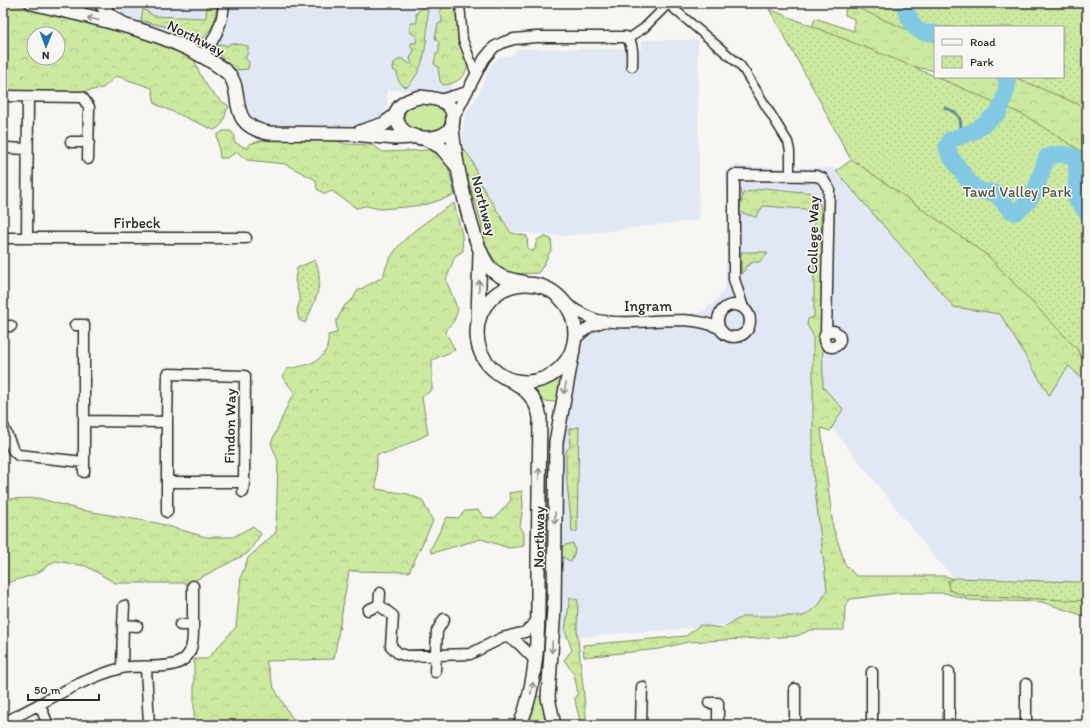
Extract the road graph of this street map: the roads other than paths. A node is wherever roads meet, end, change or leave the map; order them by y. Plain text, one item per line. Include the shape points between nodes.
1 (32, 3) edge
2 (80, 3) edge
3 (101, 3) edge
4 (224, 3) edge
5 (460, 3) edge
6 (668, 4) edge
7 (53, 8) junction
8 (131, 27) junction
9 (628, 39) junction
10 (202, 57) junction
11 (632, 66) dead end
12 (476, 74) junction
13 (466, 92) junction
14 (3, 96) edge
15 (28, 97) junction
16 (440, 100) junction
17 (396, 115) junction
18 (453, 122) junction
19 (353, 134) junction
20 (417, 137) junction
21 (71, 142) dead end
22 (89, 142) junction
23 (6, 148) dead end
24 (28, 148) junction
25 (88, 159) dead end
26 (458, 169) junction
27 (790, 176) junction
28 (3, 238) edge
29 (27, 238) junction
30 (246, 238) dead end
31 (480, 252) junction
32 (734, 279) junction
33 (530, 284) junction
34 (565, 303) junction
35 (743, 308) junction
36 (721, 312) junction
37 (478, 321) junction
38 (607, 321) junction
39 (690, 321) junction
40 (75, 326) dead end
41 (720, 328) junction
42 (828, 332) dead end
43 (574, 344) junction
44 (512, 381) junction
45 (85, 421) junction
46 (167, 422) junction
47 (3, 426) edge
48 (168, 482) junction
49 (167, 512) dead end
50 (193, 586) dead end
51 (380, 593) dead end
52 (379, 605) junction
53 (124, 606) dead end
54 (368, 610) dead end
55 (444, 619) dead end
56 (538, 620) junction
57 (123, 625) junction
58 (180, 625) dead end
59 (193, 625) junction
60 (137, 626) dead end
61 (507, 637) junction
62 (436, 656) junction
63 (535, 660) junction
64 (122, 668) junction
65 (146, 668) junction
66 (435, 672) dead end
67 (872, 672) dead end
68 (949, 672) dead end
69 (1026, 684) dead end
70 (795, 689) dead end
71 (645, 692) dead end
72 (709, 703) dead end
73 (40, 705) junction
74 (3, 723) edge
75 (48, 725) edge
76 (150, 725) edge
77 (520, 725) edge
78 (554, 725) edge
79 (642, 725) edge
80 (718, 725) edge
81 (795, 725) edge
82 (872, 725) edge
83 (949, 725) edge
84 (1026, 725) edge

1 - 7 street, Northway
2 - 7 street
3 - 8 street, Northway via 116,21
4 - 10 street via 218,30
5 - 12 street via 463,40
6 - 9 street via 644,28
6 - 27 street via 745,72 788,142
8 -> 7 street, Northway
8 - 10 street, Northway via 162,37
9 - 11 street via 632,46
9 - 12 street via 514,39 494,47
10 - 19 street, Northway via 225,70 230,76 234,82 238,109 246,123 253,128 269,133
12 - 13 street
13 - 16 street
13 - 18 street
14 - 15 street
15 - 22 street via 82,97 89,107
15 - 24 street
16 - 17 street via 420,97 407,100 398,108
16 - 18 street via 453,113
17 - 19 street, Northway via 373,129
17 - 20 street via 400,128
18 - 20 street via 440,136
18 - 26 street, Northway
19 - 20 street, Northway via 395,138
20 - 26 street, Northway via 441,147
21 - 22 street
22 - 25 street
23 - 24 street
24 - 29 street
26 - 31 street, Northway
27 - 32 street, College Way via 734,175
27 - 42 street, College Way via 816,176 822,178 829,189 826,319
28 - 29 street, Firbeck
29 - 30 street, Firbeck
31 - 33 street, Northway via 489,267 500,276
37 -> 31 street, Northway
32 - 35 street, College Way
32 - 36 street, College Way via 728,300
33 - 34 street via 556,293
33 - 37 street via 513,285 497,293 485,305
34 - 38 street, Ingram via 589,317
34 - 43 street via 572,313 575,326
35 - 36 street via 734,305
35 - 41 street via 750,321 743,334 730,337
36 - 39 street, Ingram via 706,319
36 - 41 street via 718,319
37 - 44 street via 477,338 480,352 493,370
38 - 39 street, Ingram
38 - 43 street, Ingram via 589,326
39 - 41 street, Ingram
40 - 45 street via 84,326
43 - 44 street via 567,361 559,371 548,378 536,382
43 -> 78 street, Northway via 556,442 554,608 548,698
56 -> 44 street, Northway via 540,417 532,396
45 - 46 street
45 - 47 street via 84,467 18,455 13,450
46 - 48 street, Findon Way
46 - 48 street, Findon Way via 168,374 245,376 243,487
48 - 49 street, Findon Way
50 - 59 street
51 - 52 street
52 - 54 street
52 - 62 street via 393,616 391,646 398,653 407,656
53 - 57 street
55 - 62 street via 437,631
56 - 61 street via 525,632
56 - 63 street, Northway
57 - 60 street
57 - 64 street
58 - 59 street
59 - 65 street via 193,644 188,655 179,663
61 - 62 street via 470,654
61 - 63 street via 518,643
62 - 66 street
77 -> 63 street, Northway via 528,702
64 - 65 street
64 - 73 street via 86,681
65 - 76 street
67 - 82 street
68 - 83 street
69 - 84 street
70 - 81 street
71 - 79 street
72 - 80 street via 718,703
73 - 74 street
73 - 75 street

